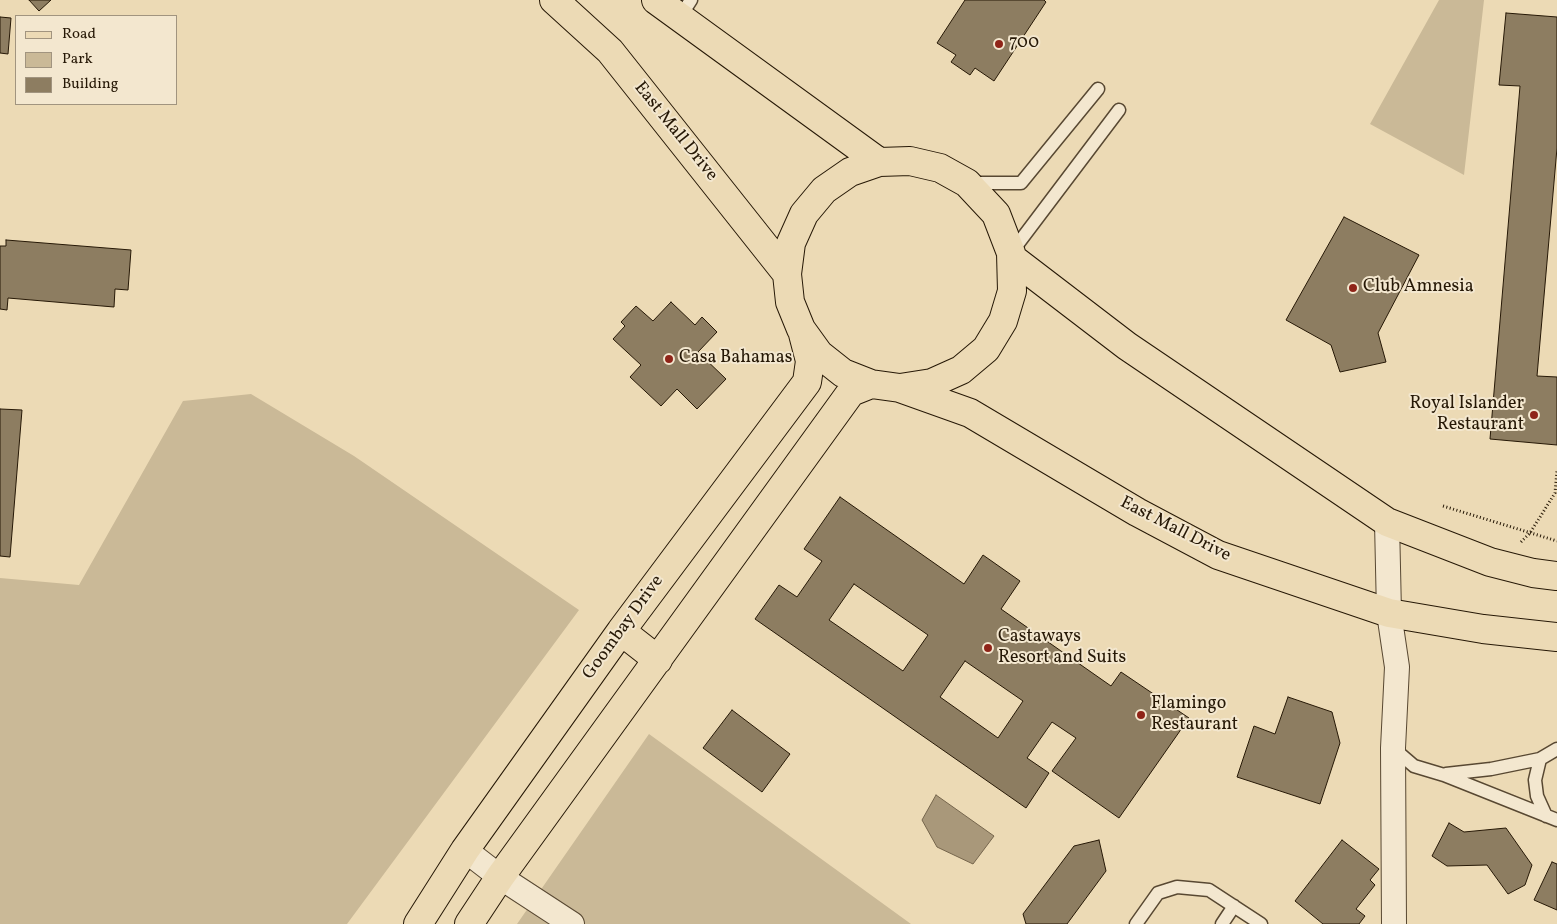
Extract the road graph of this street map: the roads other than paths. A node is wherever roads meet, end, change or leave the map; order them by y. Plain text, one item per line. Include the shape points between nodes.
1 (554, 0) edge
2 (656, 0) edge
3 (685, 8) edge
4 (1098, 90) dead end
5 (1119, 110) dead end
6 (879, 162) junction
7 (967, 183) junction
8 (1012, 255) junction
9 (787, 274) junction
10 (801, 329) junction
11 (871, 384) junction
12 (900, 388) junction
13 (1387, 522) junction
14 (1557, 576) edge
15 (1389, 614) junction
16 (621, 631) junction
17 (1557, 637) edge
18 (658, 660) junction
19 (1393, 748) junction
20 (1557, 749) edge
21 (1540, 759) junction
22 (1444, 775) junction
23 (1551, 818) edge
24 (465, 850) junction
25 (500, 877) junction
26 (1234, 906) junction
27 (418, 924) edge
28 (469, 924) edge
29 (572, 924) edge
30 (1136, 924) edge
31 (1222, 924) edge
32 (1261, 924) edge
33 (1394, 924) edge

1 - 9 main road, East Mall Drive via 610,51
2 - 3 main road
3 - 6 main road
4 - 7 lane via 1021,183
5 - 8 lane
6 - 7 main road via 925,164 940,168
6 - 9 main road via 850,172 824,190 804,214 791,243
7 - 8 main road via 996,214
8 - 12 main road via 1012,290 1003,322 986,349 961,370 932,383
8 - 13 main road via 1127,346
9 - 10 main road via 790,302
10 - 11 main road via 819,354 843,372
10 - 16 main road, Goombay Drive via 810,361 807,382
11 - 12 main road
11 - 18 main road via 852,392
12 - 15 main road, East Mall Drive via 970,413 1218,556
13 - 14 main road via 1499,564
13 - 15 street
15 - 17 main road, East Mall Drive
15 - 19 street via 1396,667
16 - 18 main road
16 - 24 main road, Goombay Drive
18 - 25 main road
19 - 22 lane via 1414,766
19 - 33 street
20 - 21 lane
21 - 22 lane via 1491,770
21 - 23 lane via 1535,780 1537,796
22 - 23 lane
24 - 25 street
24 - 27 main road, Goombay Drive
25 - 28 main road
25 - 29 street
26 - 30 lane via 1209,890 1177,887 1158,893
26 - 31 lane
26 - 32 lane

